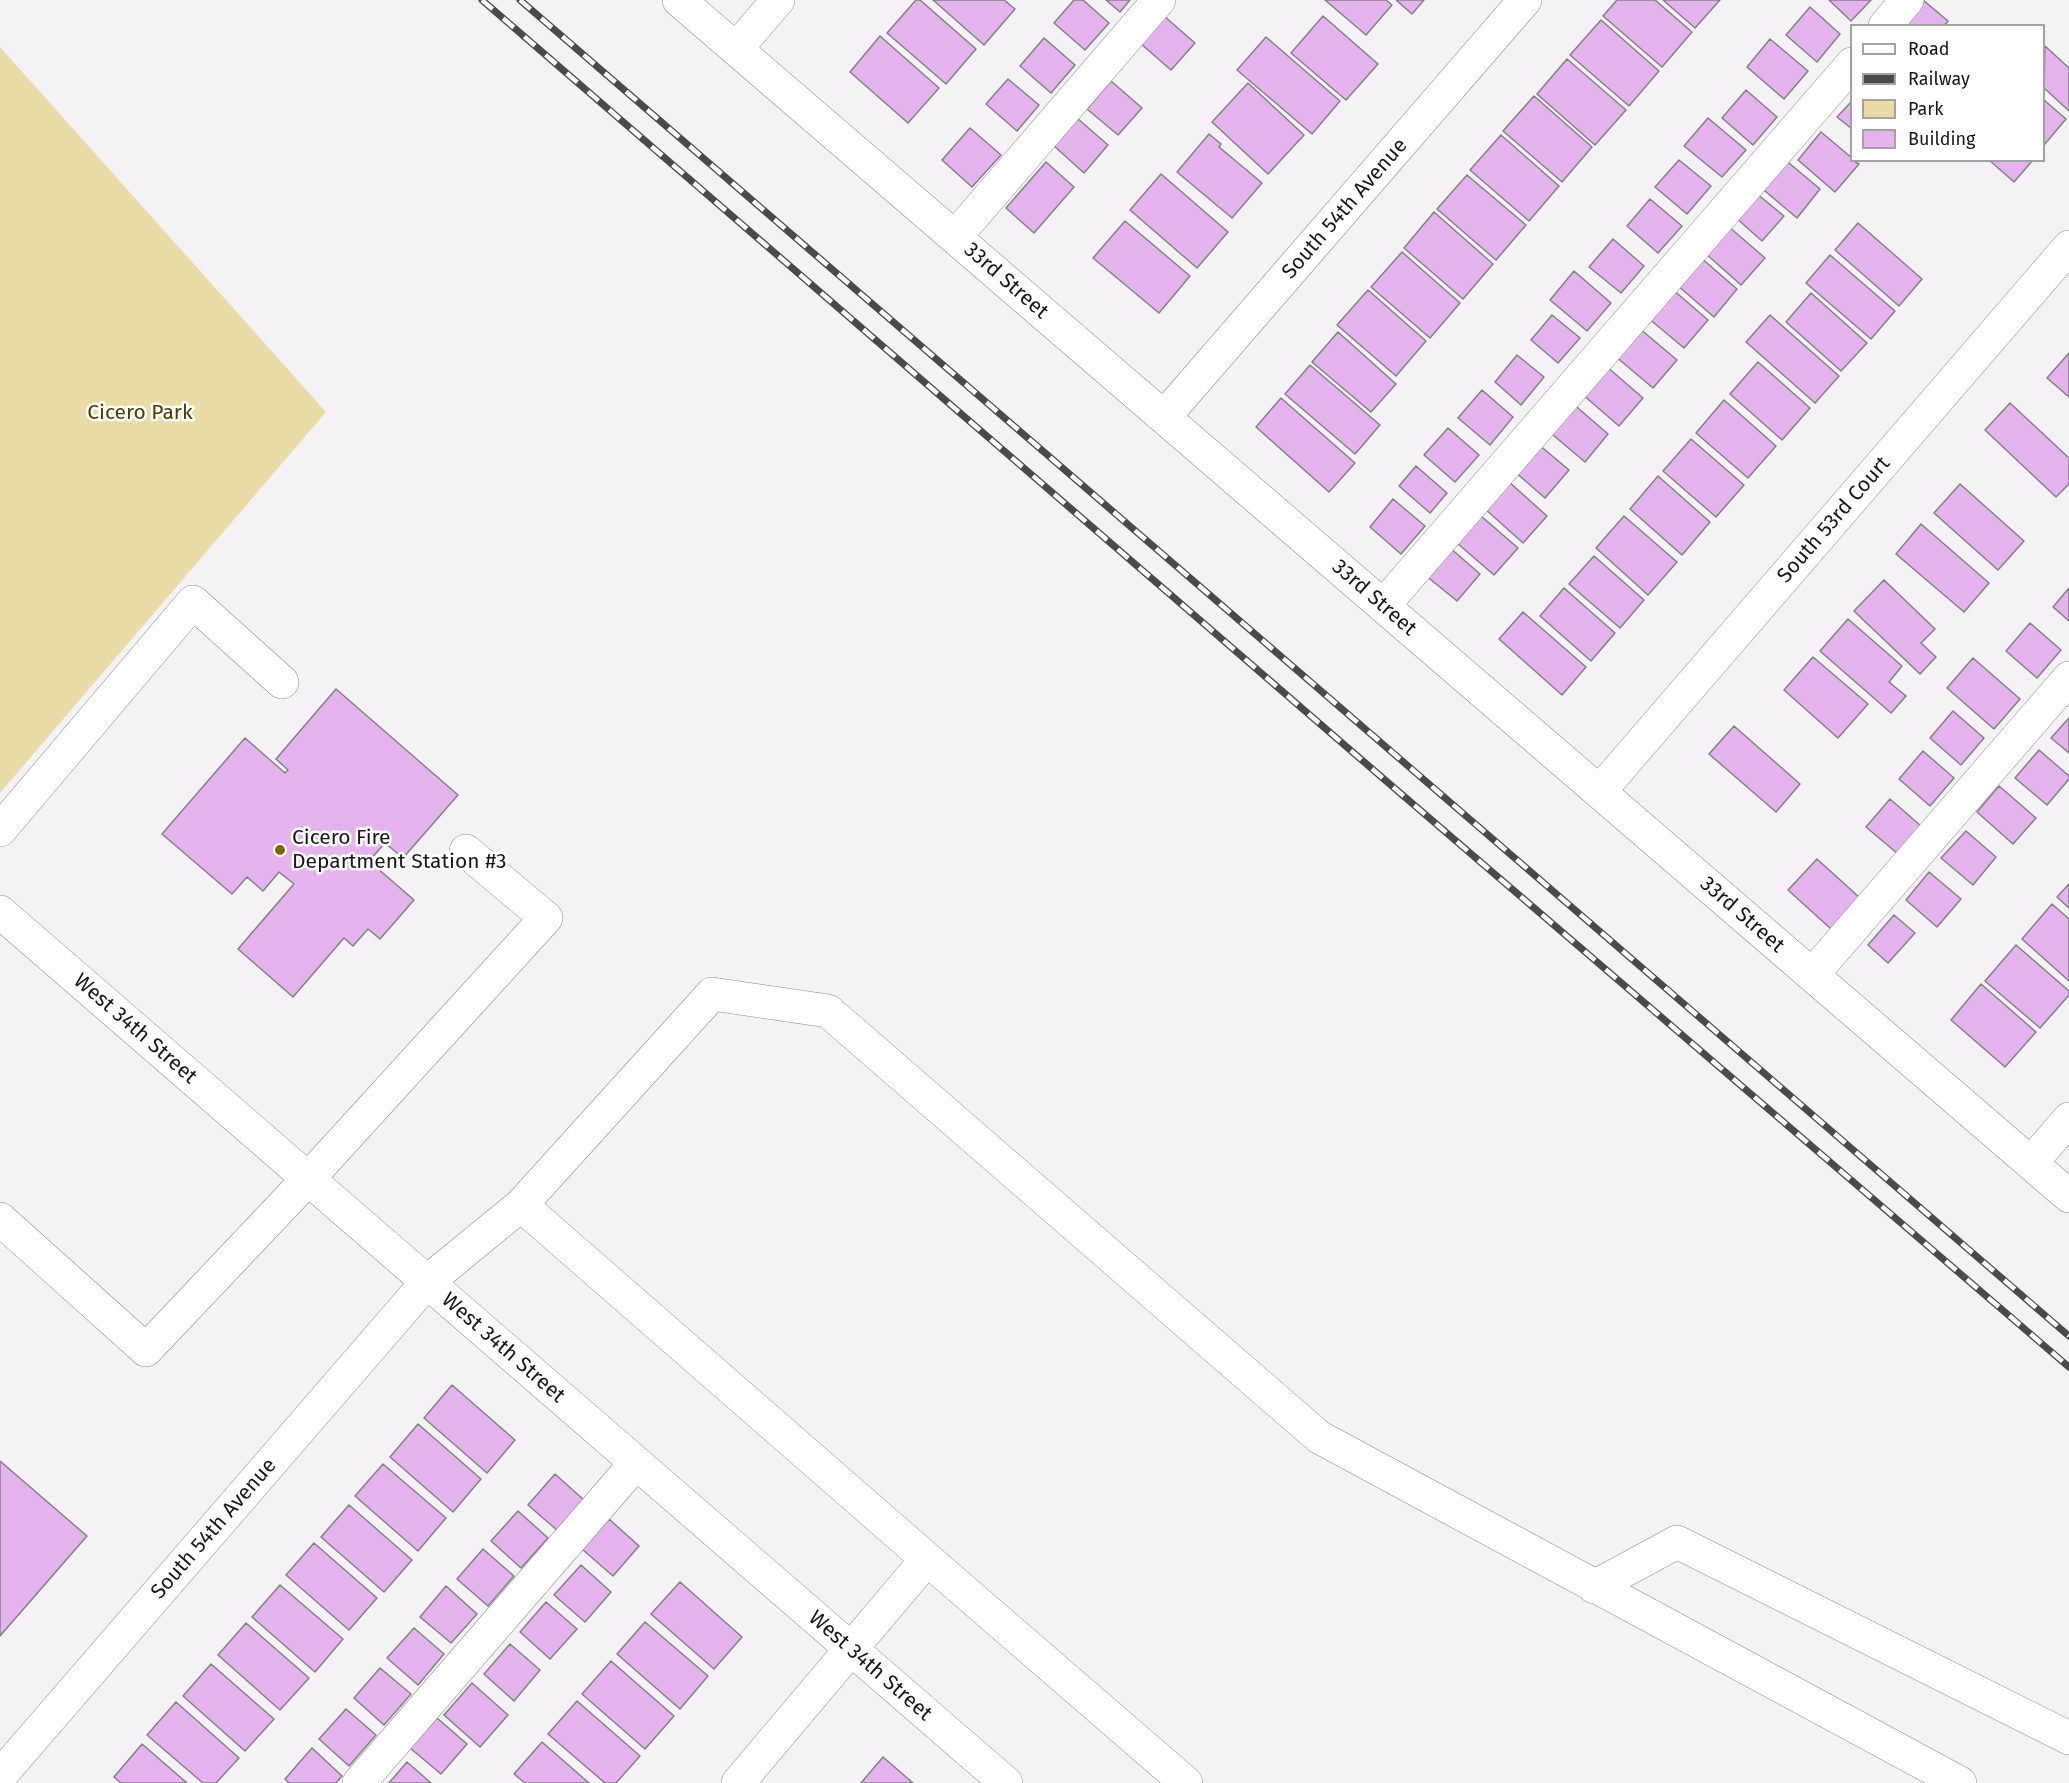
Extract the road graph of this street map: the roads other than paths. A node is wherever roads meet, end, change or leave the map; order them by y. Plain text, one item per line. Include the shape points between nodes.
1 (679, 0) edge
2 (778, 0) edge
3 (1160, 0) edge
4 (1525, 0) edge
5 (1907, 0) edge
6 (1887, 24) edge
7 (736, 49) junction
8 (1850, 65) edge
9 (955, 237) junction
10 (2069, 247) edge
11 (1164, 417) junction
12 (1383, 606) junction
13 (2069, 678) edge
14 (282, 682) dead end
15 (1599, 792) junction
16 (0, 830) edge
17 (466, 851) dead end
18 (0, 912) edge
19 (1812, 975) junction
20 (2069, 1119) edge
21 (2031, 1163) junction
22 (308, 1179) junction
23 (2069, 1196) edge
24 (521, 1205) junction
25 (0, 1219) edge
26 (427, 1282) junction
27 (636, 1463) junction
28 (927, 1559) junction
29 (1594, 1587) junction
30 (852, 1650) junction
31 (2069, 1738) edge
32 (0, 1776) edge
33 (359, 1783) edge
34 (738, 1783) edge
35 (1006, 1783) edge
36 (1186, 1783) edge
37 (1960, 1783) edge

1 - 7 street, 33rd Street
2 - 7 street
3 - 9 street
4 - 11 street, South 54th Avenue
5 - 6 street
7 - 9 street, 33rd Street
8 - 12 street
9 - 11 street, 33rd Street
10 - 15 street, South 53rd Court
11 - 12 street, 33rd Street
12 - 15 street, 33rd Street
13 - 19 street
14 - 16 street via 193,602
15 - 19 street, 33rd Street
17 - 22 street via 546,918
18 - 22 street, West 34th Street
19 - 21 street, 33rd Street
20 - 21 street
21 - 23 street, 33rd Street
22 - 25 street via 146,1350
22 - 26 street, West 34th Street
24 - 26 street, South 54th Avenue
24 - 28 street
24 - 29 street, South 54th Avenue via 712,994 828,1011 1319,1437
26 - 27 street, West 34th Street
26 - 32 street, South 54th Avenue
27 - 30 street, West 34th Street
27 - 33 street
28 - 30 street
28 - 36 street
29 - 31 street via 1677,1542
29 - 37 street
30 - 34 street
30 - 35 street, West 34th Street

